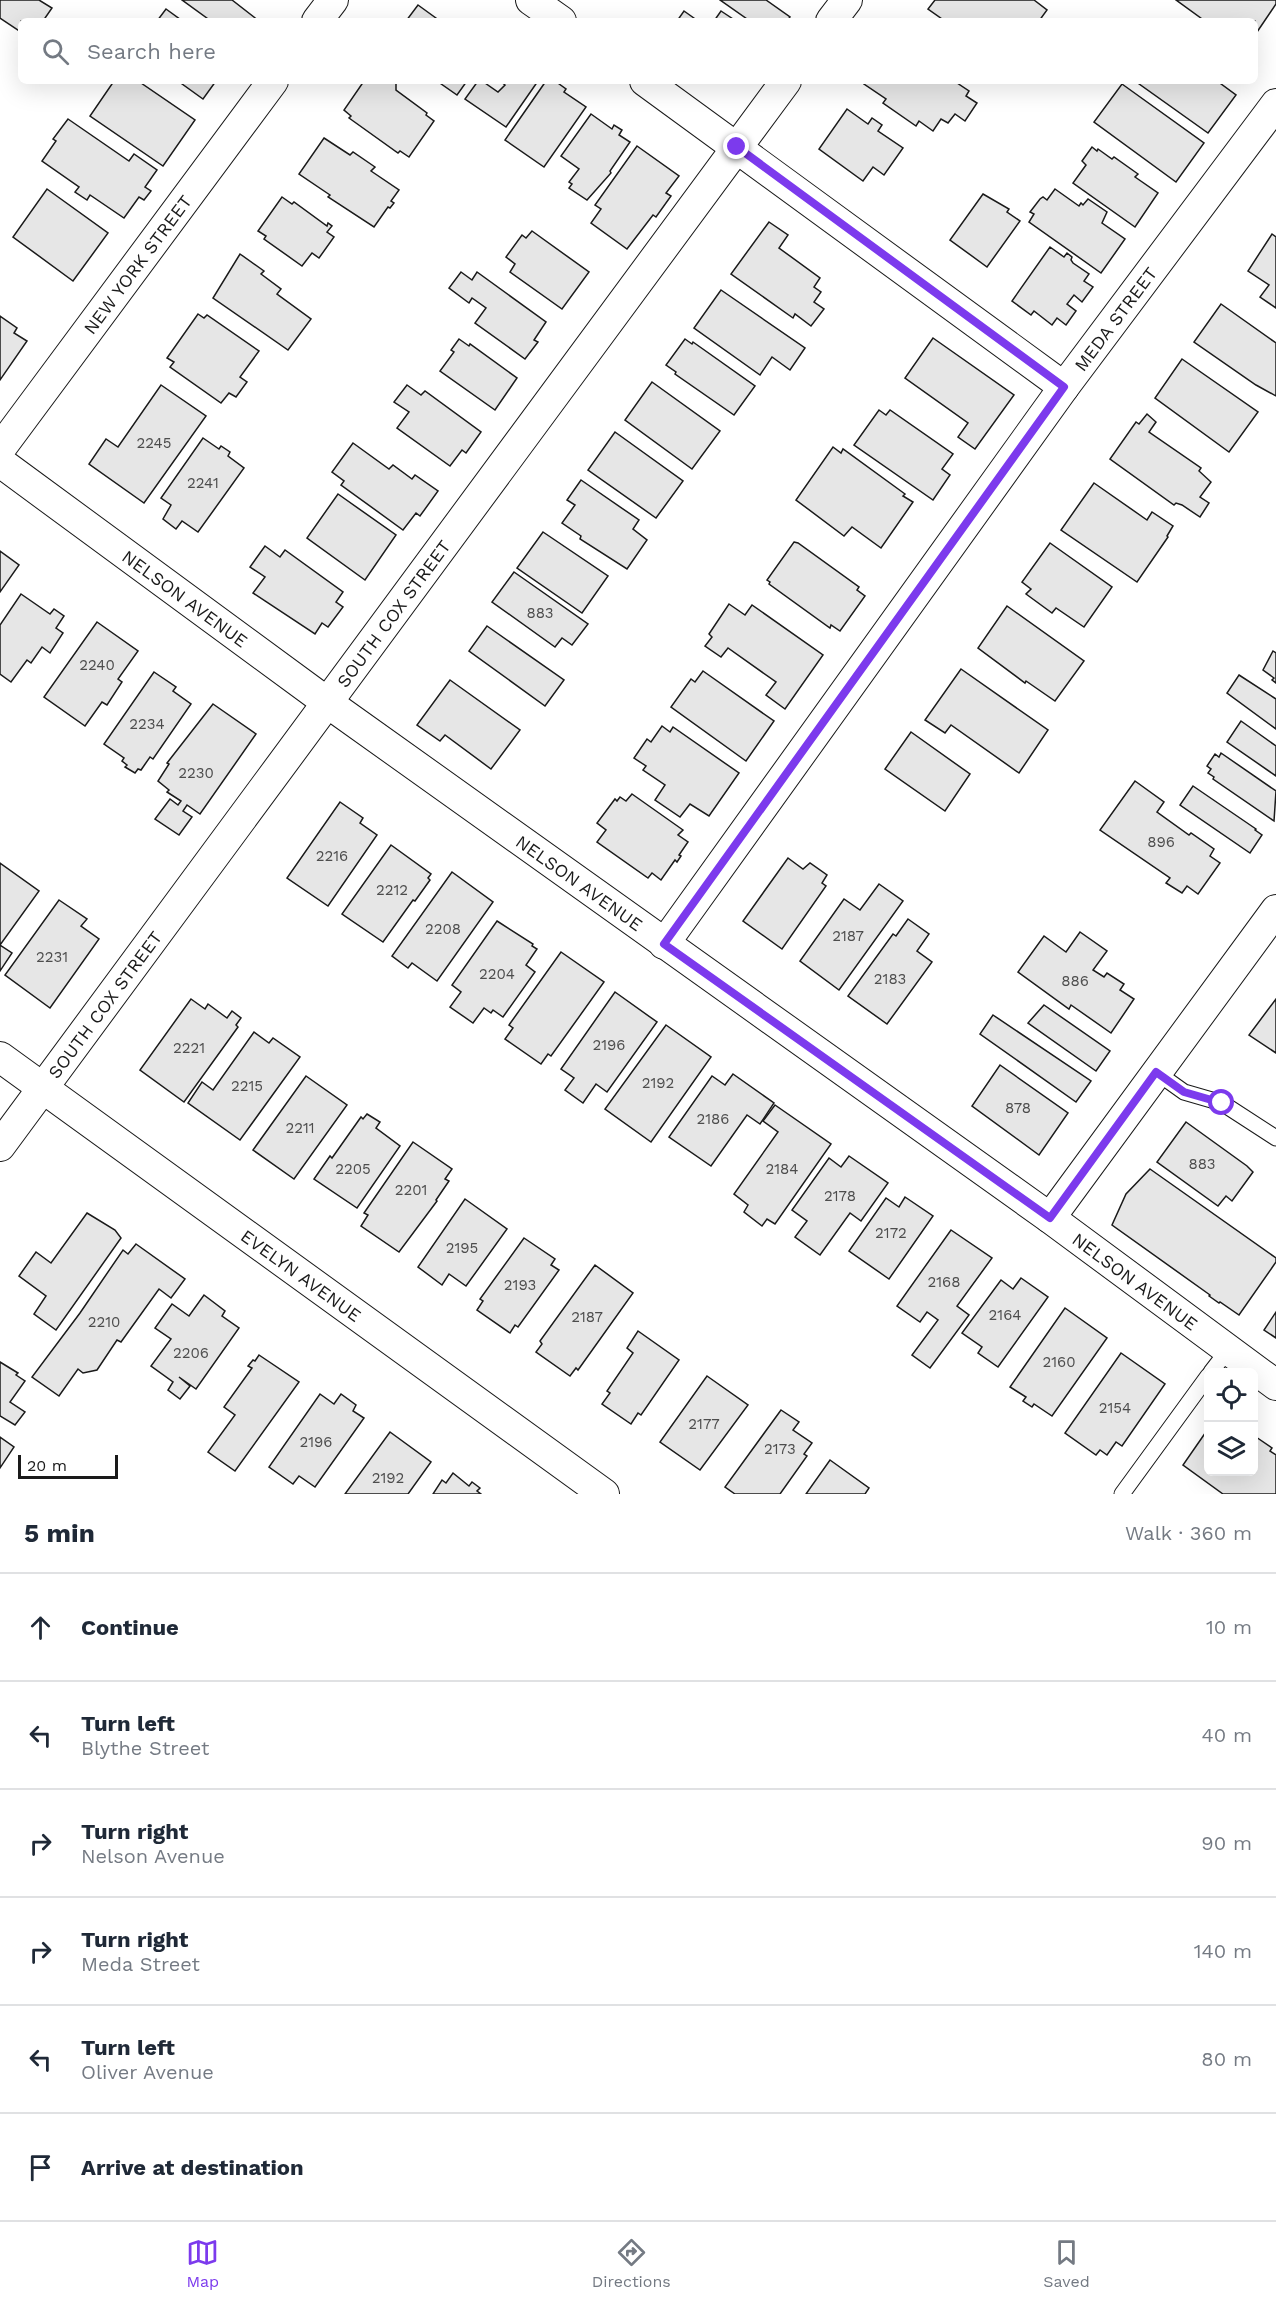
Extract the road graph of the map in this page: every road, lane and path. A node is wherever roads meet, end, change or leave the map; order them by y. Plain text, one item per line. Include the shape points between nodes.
1 (333, 0) edge
2 (531, 0) edge
3 (847, 0) edge
4 (319, 18) edge
5 (557, 18) edge
6 (833, 18) edge
7 (271, 84) edge
8 (649, 84) edge
9 (784, 84) edge
10 (1276, 104) edge
11 (737, 147) junction
12 (1064, 387) junction
13 (0, 449) edge
14 (0, 462) edge
15 (328, 703) junction
16 (1276, 910) edge
17 (664, 944) junction
18 (0, 1057) edge
19 (1156, 1072) junction
20 (44, 1088) junction
21 (1276, 1138) edge
22 (0, 1146) edge
23 (1050, 1218) junction
24 (1220, 1361) edge
25 (1204, 1383) edge
26 (1276, 1385) edge
27 (604, 1494) edge
28 (1122, 1494) edge

1 - 4 street
2 - 5 street
3 - 6 street
7 - 13 street, NEW YORK STREET
8 - 11 street
9 - 11 street, SOUTH COX STREET
10 - 12 street, MEDA STREET
11 - 12 street
11 - 15 street, SOUTH COX STREET
12 - 17 street, MEDA STREET
14 - 15 street, NELSON AVENUE
15 - 17 street, NELSON AVENUE
15 - 20 street, SOUTH COX STREET
16 - 19 street
17 - 23 street, NELSON AVENUE
18 - 20 street, EVELYN AVENUE
19 - 21 lane via 1184,1092 1222,1103
19 - 23 street
20 - 22 street, SOUTH COX STREET
20 - 27 street, EVELYN AVENUE
23 - 24 street, NELSON AVENUE
24 - 26 street, NELSON AVENUE
25 - 28 lane

